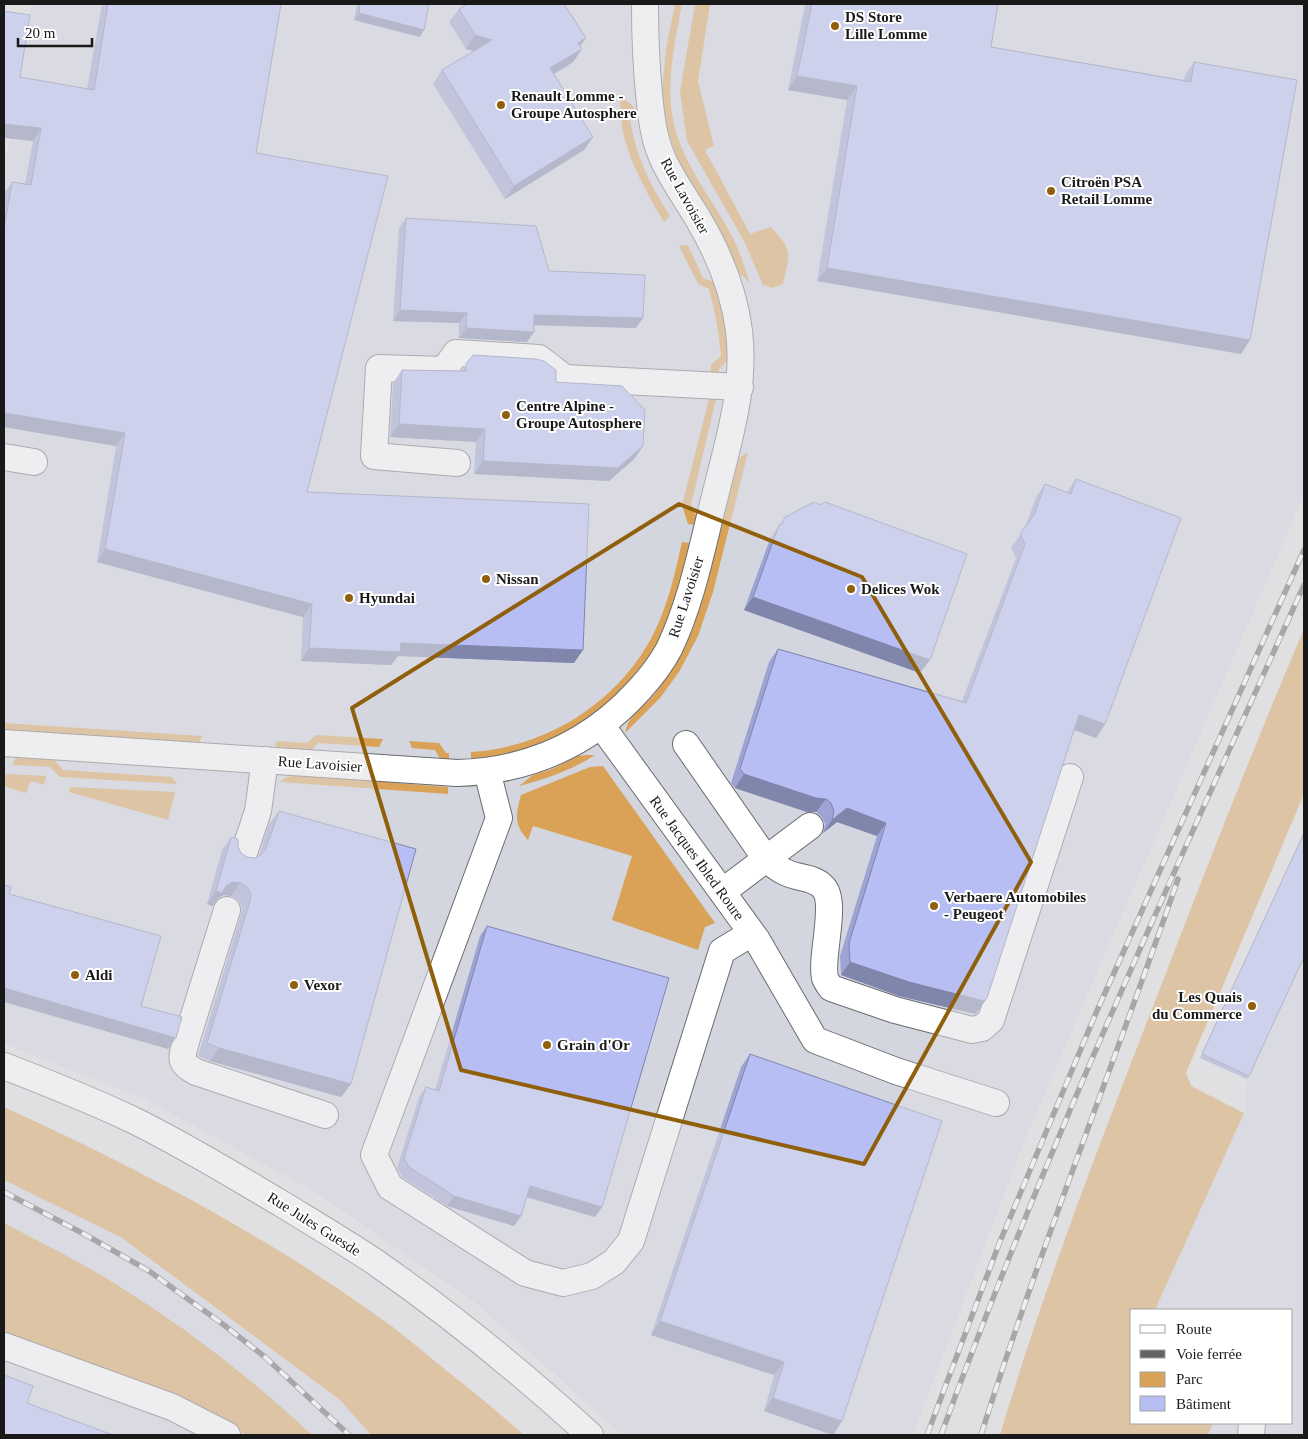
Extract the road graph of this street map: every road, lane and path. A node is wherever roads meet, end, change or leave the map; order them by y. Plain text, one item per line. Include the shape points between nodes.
1 (645, 4) edge
2 (663, 4) edge
3 (650, 97) junction
4 (740, 387) junction
5 (4, 457) edge
6 (34, 462) dead end
7 (457, 463) dead end
8 (601, 725) junction
9 (4, 742) edge
10 (686, 744) dead end
11 (265, 760) junction
12 (487, 771) junction
13 (1070, 777) dead end
14 (810, 826) dead end
15 (243, 856) edge
16 (766, 859) junction
17 (722, 892) junction
18 (227, 910) edge
19 (752, 933) junction
20 (4, 1066) edge
21 (996, 1103) dead end
22 (325, 1115) dead end
23 (4, 1346) edge
24 (227, 1435) edge
25 (590, 1435) edge

1 - 3 street, Rue Lavoisier
2 - 3 street, Rue Lavoisier
3 - 4 street, Rue Lavoisier via 652,126 662,156 716,251 730,286 739,332
4 - 7 street via 564,378 539,358 456,353 444,370 379,368 374,456
4 - 8 street, Rue Lavoisier via 688,600 676,634 644,684
5 - 6 street
8 - 12 street, Rue Lavoisier via 557,752
8 - 17 street, Rue Jacques Ibled Roure
9 - 11 street, Rue Lavoisier
10 - 16 street
11 - 12 street, Rue Lavoisier via 457,773
11 - 15 street via 258,812
12 - 19 street via 499,818 374,1155 390,1187 525,1273 563,1283 592,1276 614,1262 631,1241 722,951
13 - 16 street via 991,1020 982,1028 972,1030 831,988 825,979 824,964 830,909 826,889 817,880 784,872
14 - 16 street
16 - 17 street
17 - 19 street, Rue Jacques Ibled Roure
18 - 22 street via 187,1038 182,1058 185,1066
19 - 21 street, Rue Jacques Ibled Roure via 815,1040 896,1071
20 - 25 street, Rue Jules Guesde via 155,1132 236,1176 341,1241 481,1341
23 - 24 street via 172,1407

